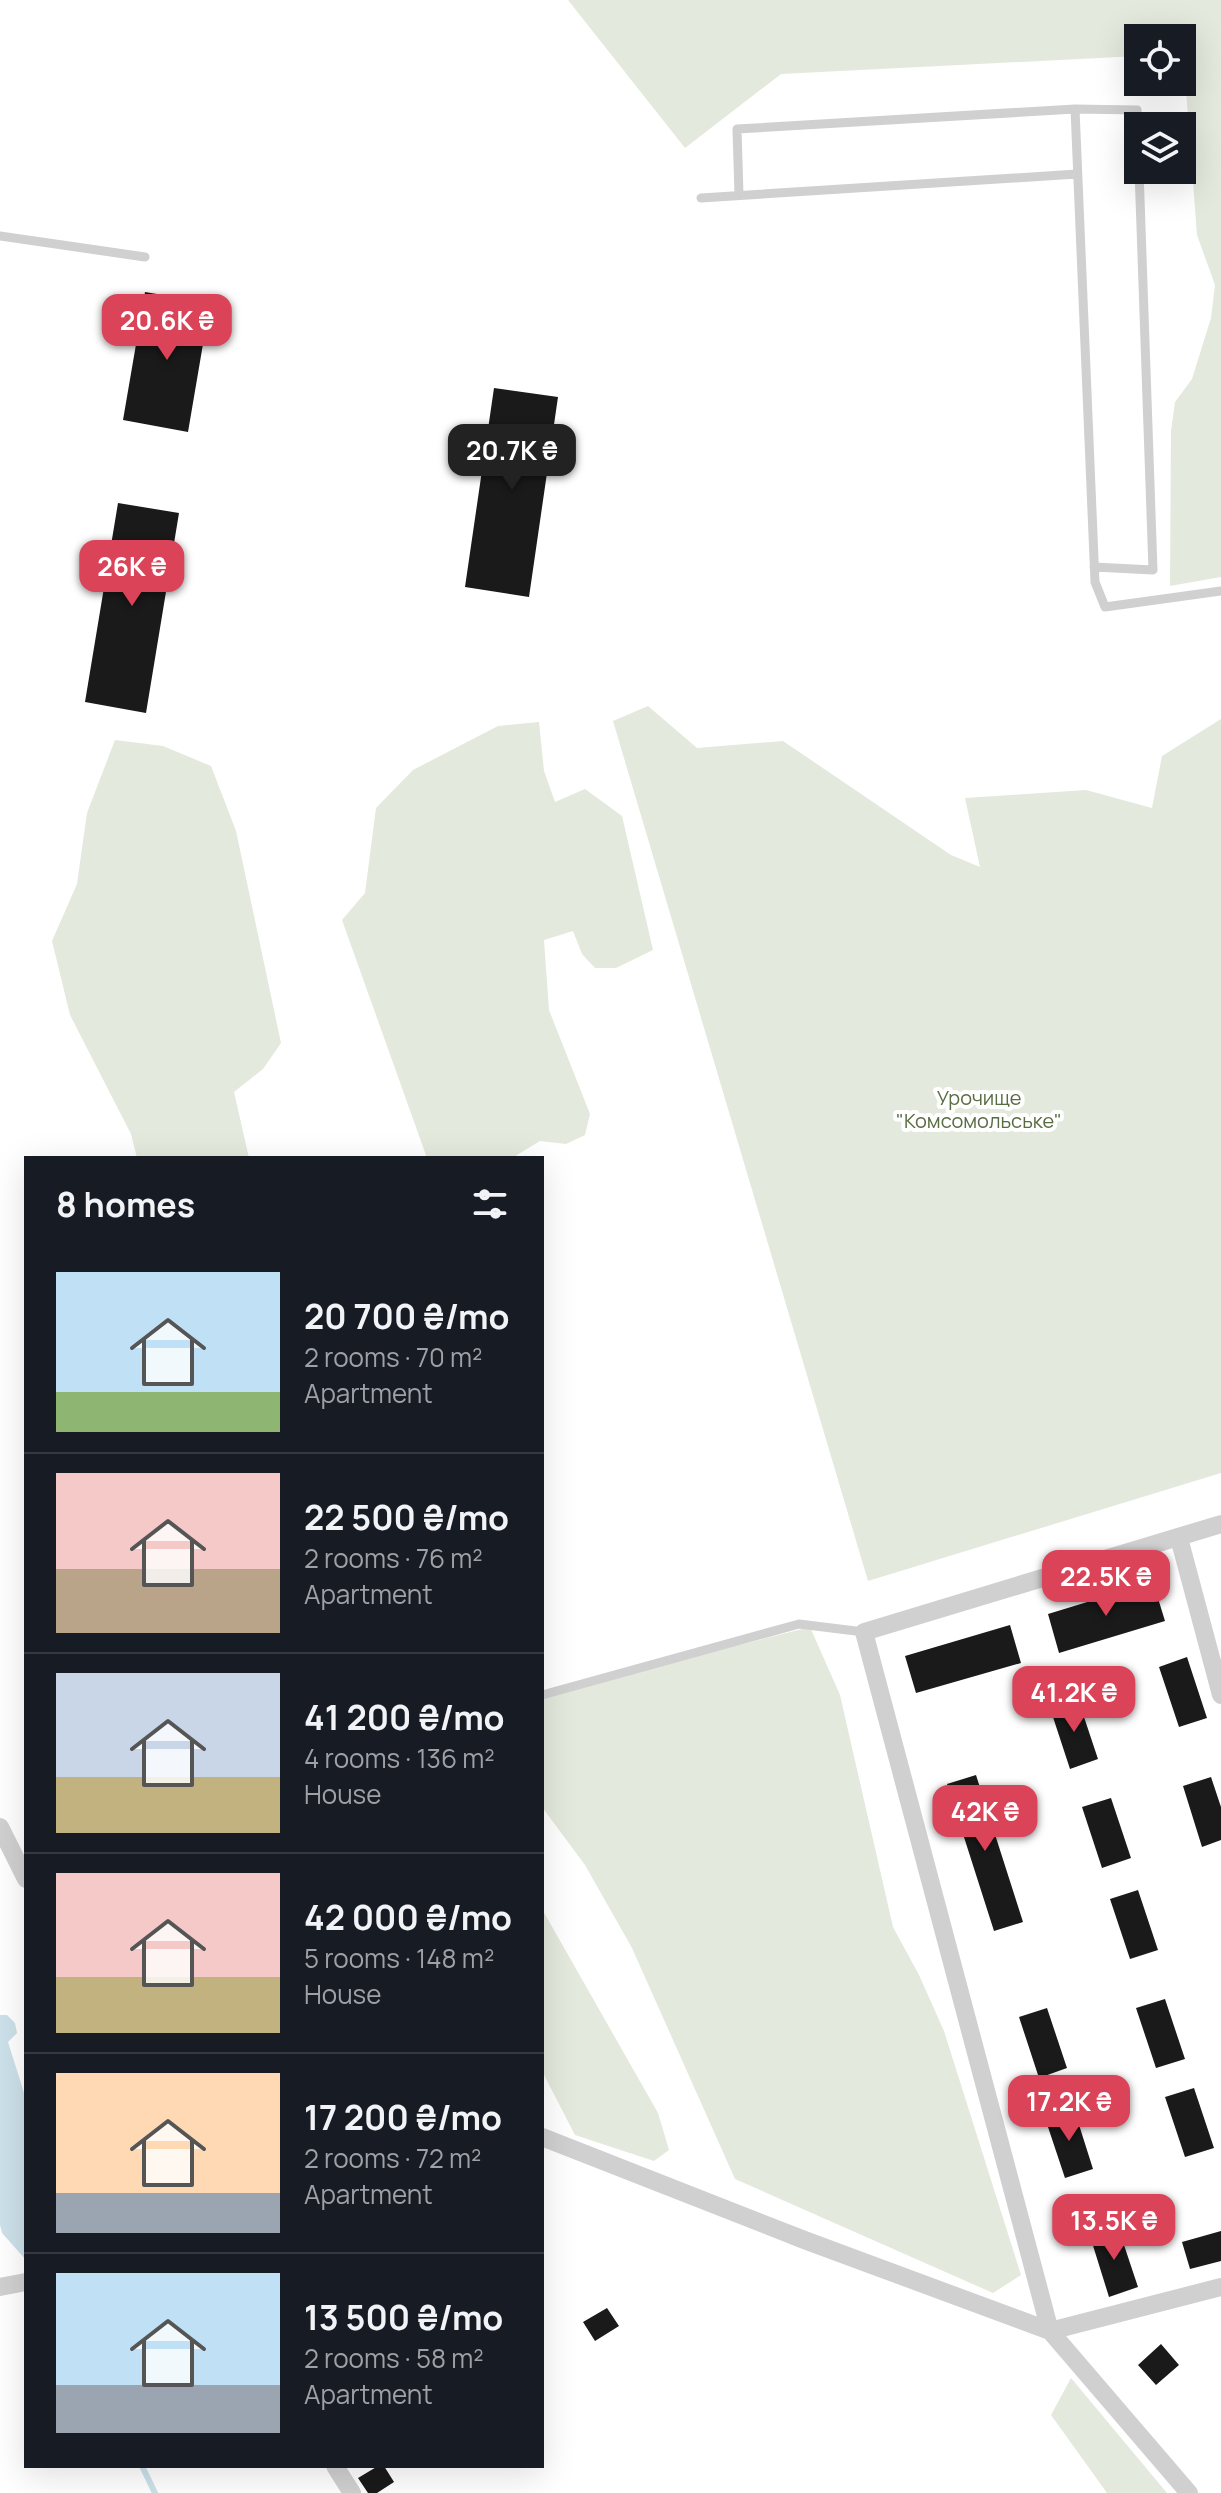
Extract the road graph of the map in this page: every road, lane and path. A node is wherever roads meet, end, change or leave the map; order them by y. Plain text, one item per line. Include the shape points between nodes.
1 (1075, 109) junction
2 (1137, 112) edge
3 (1077, 174) junction
4 (1139, 184) edge
5 (739, 195) junction
6 (701, 198) dead end
7 (0, 236) edge
8 (145, 257) dead end
9 (1094, 567) junction
10 (1221, 591) edge
11 (1221, 1524) edge
12 (1179, 1538) junction
13 (864, 1632) junction
14 (544, 1694) edge
15 (1221, 1695) edge
16 (0, 1827) edge
17 (24, 1875) edge
18 (544, 2138) edge
19 (24, 2282) edge
20 (0, 2287) edge
21 (1221, 2287) edge
22 (1050, 2331) junction
23 (336, 2468) edge
24 (352, 2493) edge
25 (1189, 2493) edge

1 - 2 lane
1 - 3 lane
1 - 5 lane via 737,129
3 - 5 lane
3 - 9 lane
4 - 9 lane via 1153,570
5 - 6 lane
7 - 8 lane
9 - 10 lane via 1105,607
11 - 12 street
12 - 13 street
12 - 15 street
13 - 14 lane via 799,1624
13 - 22 street
16 - 17 street
18 - 22 street
19 - 20 street
21 - 22 street
22 - 25 street
23 - 24 street

